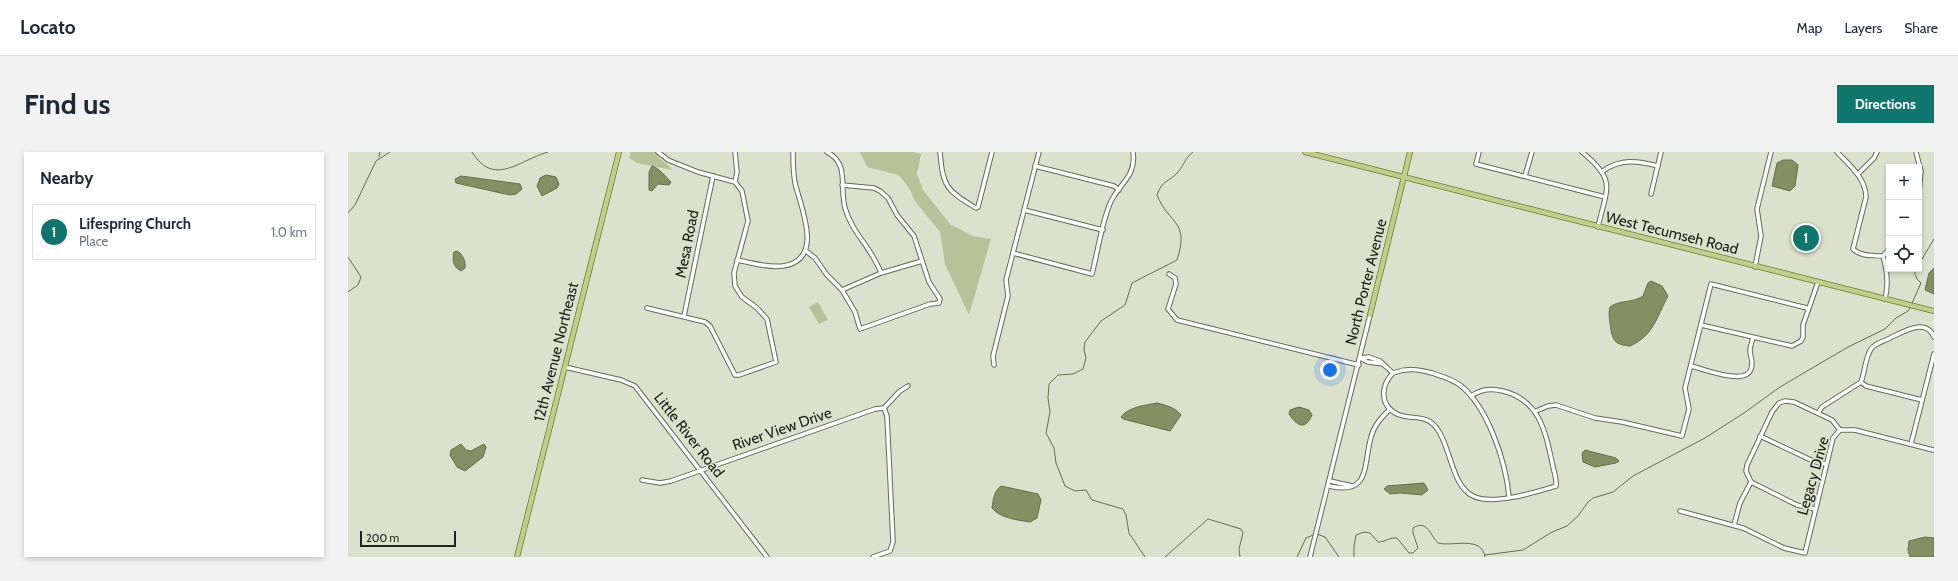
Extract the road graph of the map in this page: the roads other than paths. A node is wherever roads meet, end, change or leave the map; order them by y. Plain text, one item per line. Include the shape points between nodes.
1 (619, 152) edge
2 (658, 152) edge
3 (735, 152) edge
4 (793, 152) edge
5 (827, 152) edge
6 (940, 152) edge
7 (992, 152) edge
8 (1039, 152) edge
9 (1133, 152) edge
10 (1305, 152) edge
11 (1410, 152) edge
12 (1479, 152) edge
13 (1532, 152) edge
14 (1582, 152) edge
15 (1661, 152) edge
16 (1771, 152) edge
17 (1837, 152) edge
18 (1877, 152) edge
19 (1916, 152) edge
20 (1919, 164) edge
21 (1035, 166) junction
22 (1658, 166) junction
23 (1603, 171) junction
24 (1858, 174) junction
25 (713, 176) junction
26 (1525, 176) junction
27 (1404, 177) junction
28 (735, 182) junction
29 (842, 185) junction
30 (1119, 190) junction
31 (1651, 194) dead end
32 (1605, 197) junction
33 (1024, 210) junction
34 (1598, 226) junction
35 (1103, 230) junction
36 (806, 251) junction
37 (1886, 252) edge
38 (1013, 253) junction
39 (1883, 256) junction
40 (737, 260) junction
41 (922, 261) junction
42 (1755, 267) junction
43 (881, 273) junction
44 (1169, 274) dead end
45 (1818, 282) junction
46 (842, 290) junction
47 (1885, 299) junction
48 (647, 308) dead end
49 (1807, 308) junction
50 (1934, 311) edge
51 (1370, 315) joint
52 (684, 316) junction
53 (1701, 325) junction
54 (1934, 329) edge
55 (1934, 335) edge
56 (1752, 338) junction
57 (1934, 354) edge
58 (1360, 358) junction
59 (994, 365) dead end
60 (1359, 365) junction
61 (1691, 366) junction
62 (565, 367) junction
63 (1393, 373) junction
64 (1861, 382) junction
65 (908, 386) dead end
66 (1471, 396) junction
67 (1922, 400) junction
68 (884, 408) junction
69 (1390, 409) junction
70 (1536, 411) junction
71 (1818, 413) junction
72 (1840, 430) junction
73 (1760, 436) junction
74 (1911, 444) junction
75 (1934, 450) edge
76 (1826, 464) junction
77 (701, 470) junction
78 (642, 480) dead end
79 (1330, 481) junction
80 (1751, 482) junction
81 (1328, 486) junction
82 (1353, 487) junction
83 (1509, 497) junction
84 (1815, 509) junction
85 (1680, 511) dead end
86 (1734, 526) junction
87 (517, 557) edge
88 (767, 557) edge
89 (873, 557) edge
90 (1310, 557) edge

1 - 62 main road, 12th Avenue Northeast
2 - 25 street via 668,160
3 - 28 street via 738,172
4 - 36 street via 795,182 808,237
5 - 29 street via 834,155 841,164
6 - 7 street via 940,166 945,182 955,195 975,208 978,207
8 - 21 street
9 - 30 street via 1130,173
10 - 27 main road, West Tecumseh Road
11 - 27 main road, North Porter Avenue
12 - 26 street via 1476,164
13 - 26 street
14 - 23 street
15 - 22 street
16 - 42 street via 1757,209 1761,236
17 - 24 street
18 - 24 street
19 - 20 street
21 - 30 street via 1114,186
21 - 33 street
22 - 23 street via 1629,161
22 - 31 street
23 - 32 street via 1606,183
24 - 39 street via 1864,182 1866,197 1853,249 1857,253
25 - 28 street
25 - 52 street, Mesa Road
26 - 32 street
27 - 34 main road, West Tecumseh Road
27 - 51 main road, North Porter Avenue
28 - 40 street via 742,191 748,221
29 - 41 street via 874,188 885,194 900,220 914,236
29 - 43 street via 844,203 851,223 876,259
30 - 35 street via 1111,201
32 - 34 street
33 - 35 street
33 - 38 street
34 - 42 main road, West Tecumseh Road
35 - 38 street via 1092,274
36 - 40 street via 791,264 782,266
36 - 46 street
37 - 39 street
38 - 59 street via 1006,280 1008,296 993,356
39 - 47 street via 1887,272
40 - 52 street via 735,286 742,297 767,319 777,360 775,363 735,375 710,326
41 - 43 street
41 - 46 street via 929,282 940,302 937,304 930,304 862,329 859,328 855,312
42 - 45 main road, West Tecumseh Road
43 - 46 street
44 - 60 street via 1175,278 1176,284 1168,309 1177,320
45 - 47 main road, West Tecumseh Road
45 - 49 street
47 - 50 main road, West Tecumseh Road
48 - 52 street
49 - 53 street via 1711,284
49 - 56 street via 1803,336 1797,344 1788,346
51 - 58 street, North Porter Avenue
53 - 56 street
53 - 61 street
54 - 55 street
55 - 64 street via 1924,327 1913,327 1874,346
56 - 61 street via 1752,364 1747,375 1734,377
57 - 67 street
58 - 60 street, North Porter Avenue
58 - 63 street via 1383,364
60 - 79 street, North Porter Avenue
61 - 70 street via 1684,388 1689,408 1682,436 1595,418 1556,405
62 - 77 street, Little River Road via 621,380 635,386
62 - 87 main road, 12th Avenue Northeast
63 - 66 street via 1406,370 1427,372 1450,379
63 - 69 street via 1387,379 1384,390 1385,401
64 - 67 street via 1866,386
64 - 71 street via 1822,407
65 - 68 street
66 - 70 street via 1486,389 1505,392 1523,399
66 - 83 street via 1493,434 1504,469
67 - 74 street
68 - 77 street, River View Drive
68 - 89 street via 887,416 893,538 892,549
69 - 82 street via 1376,425 1371,436 1364,474
69 - 83 street via 1402,416 1419,417 1432,423 1444,441 1456,477 1468,493 1486,500
70 - 83 street via 1550,452 1556,486
71 - 72 street via 1832,420
71 - 73 street via 1794,402 1779,403
72 - 74 street, Legacy Drive via 1846,429
72 - 76 street, Legacy Drive via 1833,438
73 - 76 street via 1813,461
73 - 80 street via 1746,470
74 - 75 street, Legacy Drive
76 - 84 street, Legacy Drive
77 - 78 street, River View Drive via 665,482
77 - 88 street, Little River Road
79 - 81 street, North Porter Avenue
79 - 82 street
80 - 84 street via 1797,505
80 - 86 street via 1740,503
81 - 82 street via 1340,489
81 - 90 street, North Porter Avenue
84 - 86 street, Legacy Drive via 1805,552 1784,548
85 - 86 street

